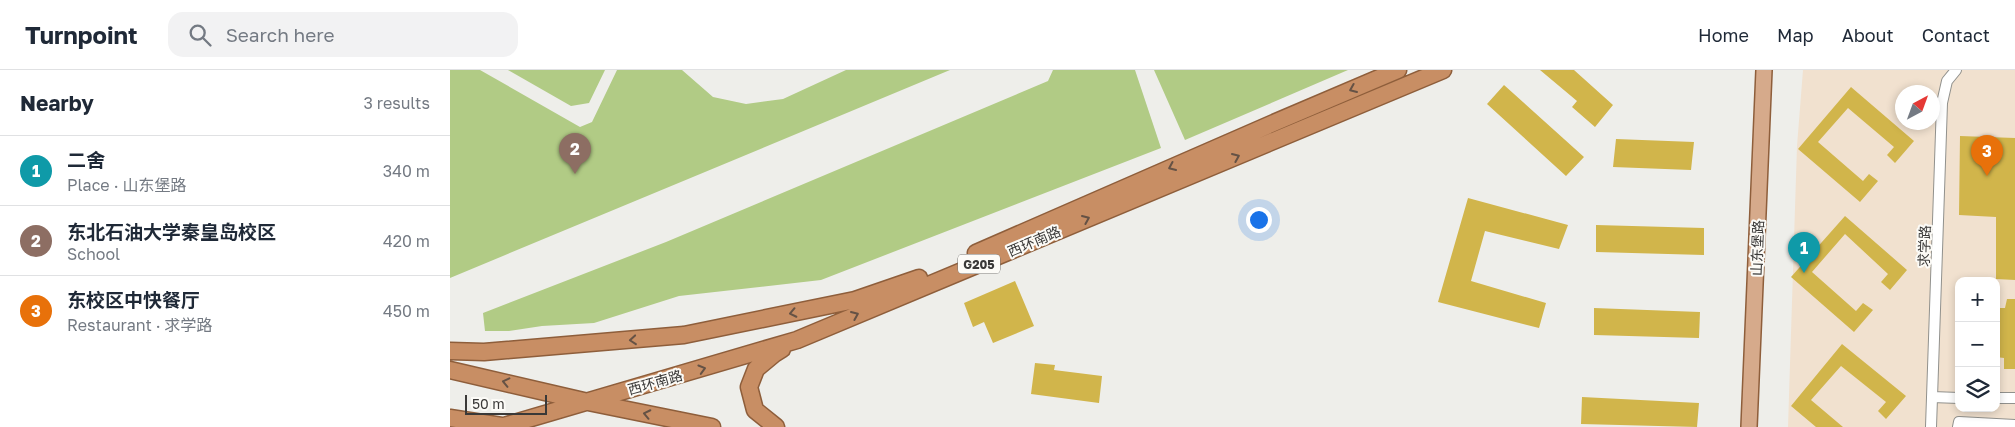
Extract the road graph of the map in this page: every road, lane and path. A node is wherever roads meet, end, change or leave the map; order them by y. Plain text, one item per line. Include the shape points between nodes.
1 (1398, 70) edge
2 (1443, 70) edge
3 (1764, 70) edge
4 (1956, 70) edge
5 (798, 340) junction
6 (450, 351) edge
7 (450, 370) edge
8 (1932, 397) junction
9 (1955, 398) edge
10 (2000, 398) edge
11 (2015, 398) edge
12 (588, 402) junction
13 (450, 418) edge
14 (2015, 425) edge
15 (506, 427) edge
16 (712, 427) edge
17 (776, 427) edge
18 (1749, 427) edge
19 (1931, 427) edge
20 (1958, 427) edge

1 -> 6 highway, 西环南路 / G205 via 925,276 855,300 684,335 484,352
5 -> 2 highway, 西环南路 / G205
3 - 18 main road, 山东堡路
4 - 8 street, 求学路 via 1947,81 1942,103
12 -> 5 highway, 西环南路 / G205
5 - 17 highway via 774,354 756,370 749,387 755,410
12 -> 7 highway
8 - 9 street
8 - 19 street, 求学路
10 - 11 street
12 - 15 highway, 西环南路 / G205
16 -> 12 highway
13 - 15 highway
14 - 20 street via 1959,422

